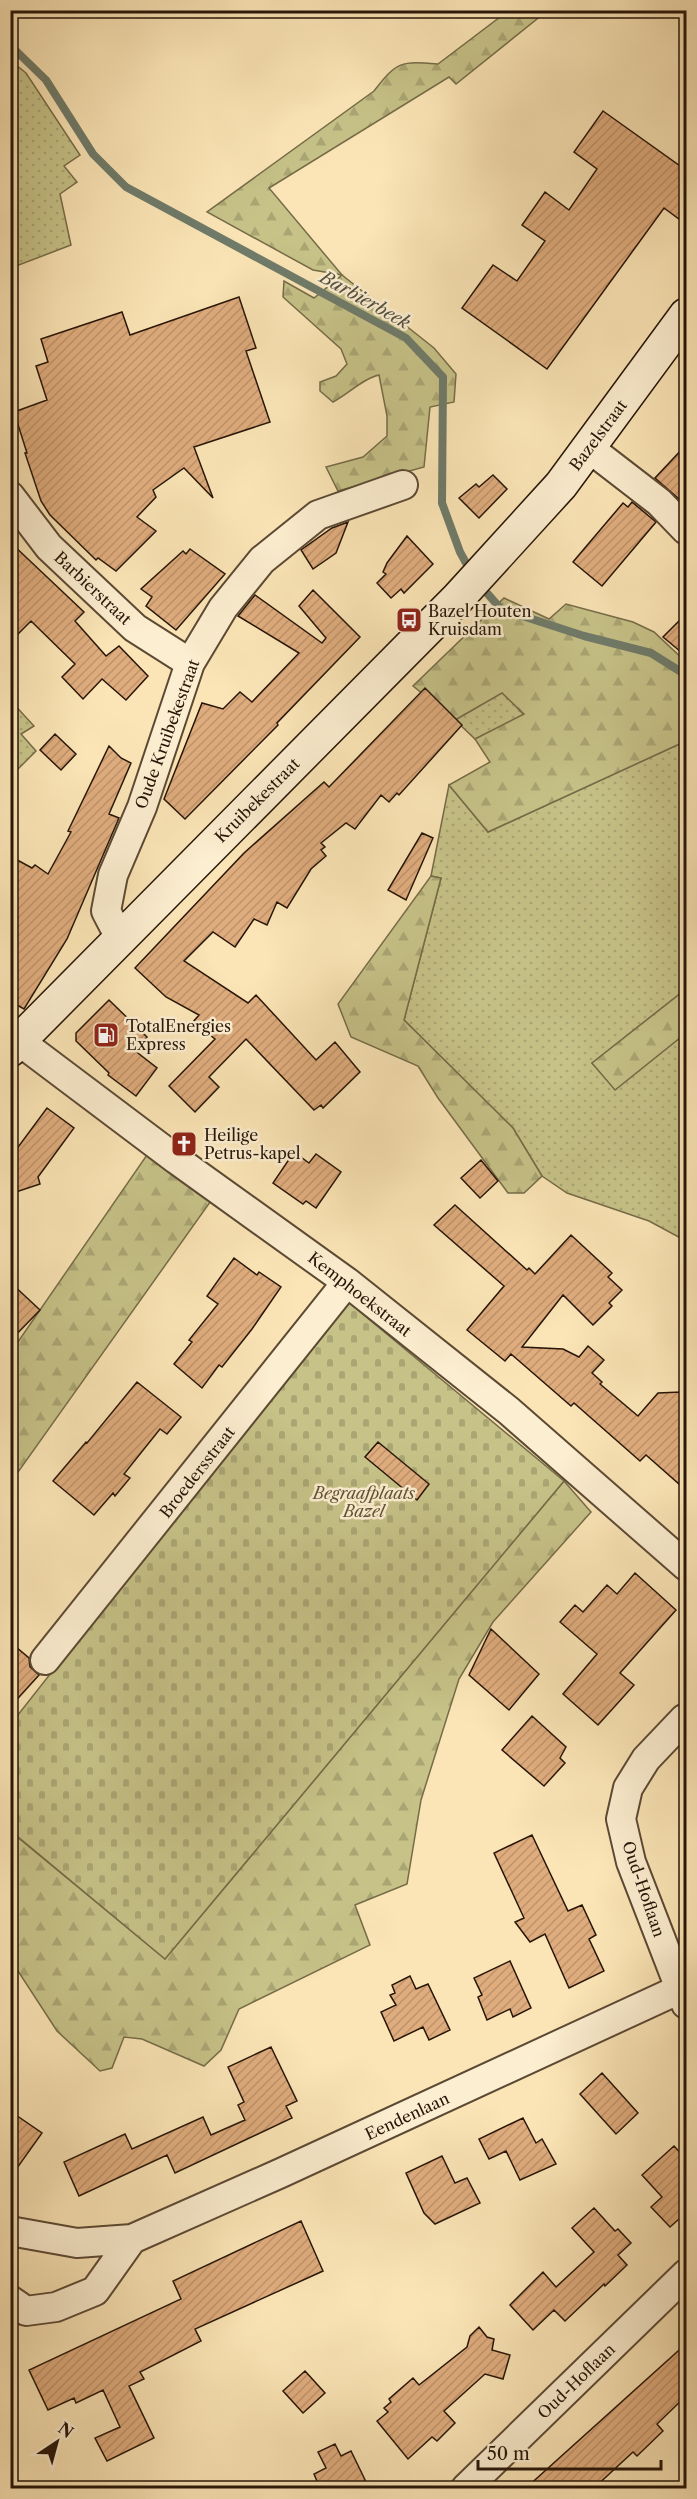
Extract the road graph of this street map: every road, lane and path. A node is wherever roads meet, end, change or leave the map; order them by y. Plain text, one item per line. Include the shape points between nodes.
1 (687, 315) edge
2 (589, 448) junction
3 (403, 485) dead end
4 (10, 496) edge
5 (687, 530) edge
6 (502, 550) joint
7 (190, 663) junction
8 (120, 938) junction
9 (15, 1045) edge
10 (347, 1282) junction
11 (687, 1566) edge
12 (45, 1660) dead end
13 (686, 1715) edge
14 (683, 1996) edge
15 (10, 2231) edge
16 (132, 2239) junction
17 (687, 2274) edge
18 (10, 2300) edge
19 (466, 2488) edge

1 - 2 main road, Bazelstraat
2 - 5 street via 659,502
2 - 6 main road, Bazelstraat
3 - 7 street, Oude Kruibekestraat via 318,515 262,560 223,608
4 - 7 street, Barbierstraat via 49,547 135,628
6 - 8 main road, Kruibekestraat
7 - 8 street, Oude Kruibekestraat via 142,807 113,875 106,911
8 - 9 main road, Kruibekestraat
9 - 10 street, Kemphoekstraat
10 - 11 street, Kemphoekstraat via 509,1411
10 - 12 street, Broedersstraat
13 - 14 street, Oud-Hoflaan via 646,1759 628,1788 621,1819 631,1862
14 - 16 street, Eendenlaan
15 - 16 street, Eendenlaan via 77,2243
16 - 18 street via 95,2291 56,2307 26,2311
17 - 19 street, Oud-Hoflaan

